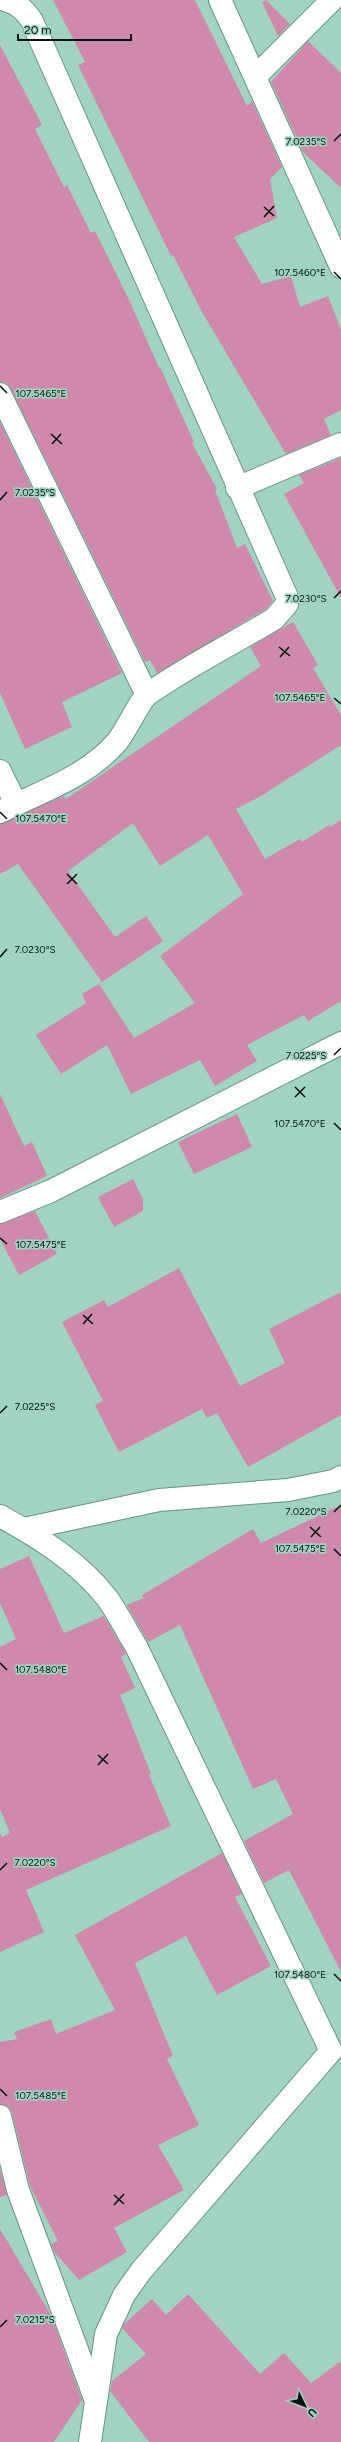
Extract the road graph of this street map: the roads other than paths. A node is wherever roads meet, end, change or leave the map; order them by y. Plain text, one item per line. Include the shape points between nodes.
1 (5, 0) edge
2 (220, 0) edge
3 (332, 0) edge
4 (256, 76) junction
5 (336, 240) edge
6 (341, 267) edge
7 (0, 394) edge
8 (341, 444) edge
9 (237, 488) junction
10 (147, 695) junction
11 (0, 771) edge
12 (8, 808) edge
13 (341, 1043) edge
14 (0, 1212) edge
15 (341, 1477) edge
16 (0, 1516) edge
17 (24, 1529) junction
18 (336, 2050) edge
19 (0, 2116) edge
20 (96, 2401) junction
21 (90, 2442) edge

1 - 9 street via 25,10 32,21
2 - 4 street
3 - 4 street
4 - 5 street
5 - 6 street
7 - 10 street
8 - 9 street
9 - 10 street via 287,597 287,604 274,619
10 - 12 street via 117,742 94,764 66,782
11 - 12 street
13 - 14 street via 51,1191
15 - 17 street via 333,1482 288,1490 159,1500
16 - 17 street
17 - 18 street via 76,1565 107,1599 136,1646
18 - 20 street via 141,2271 124,2296 106,2334
19 - 20 street via 18,2190
20 - 21 street

